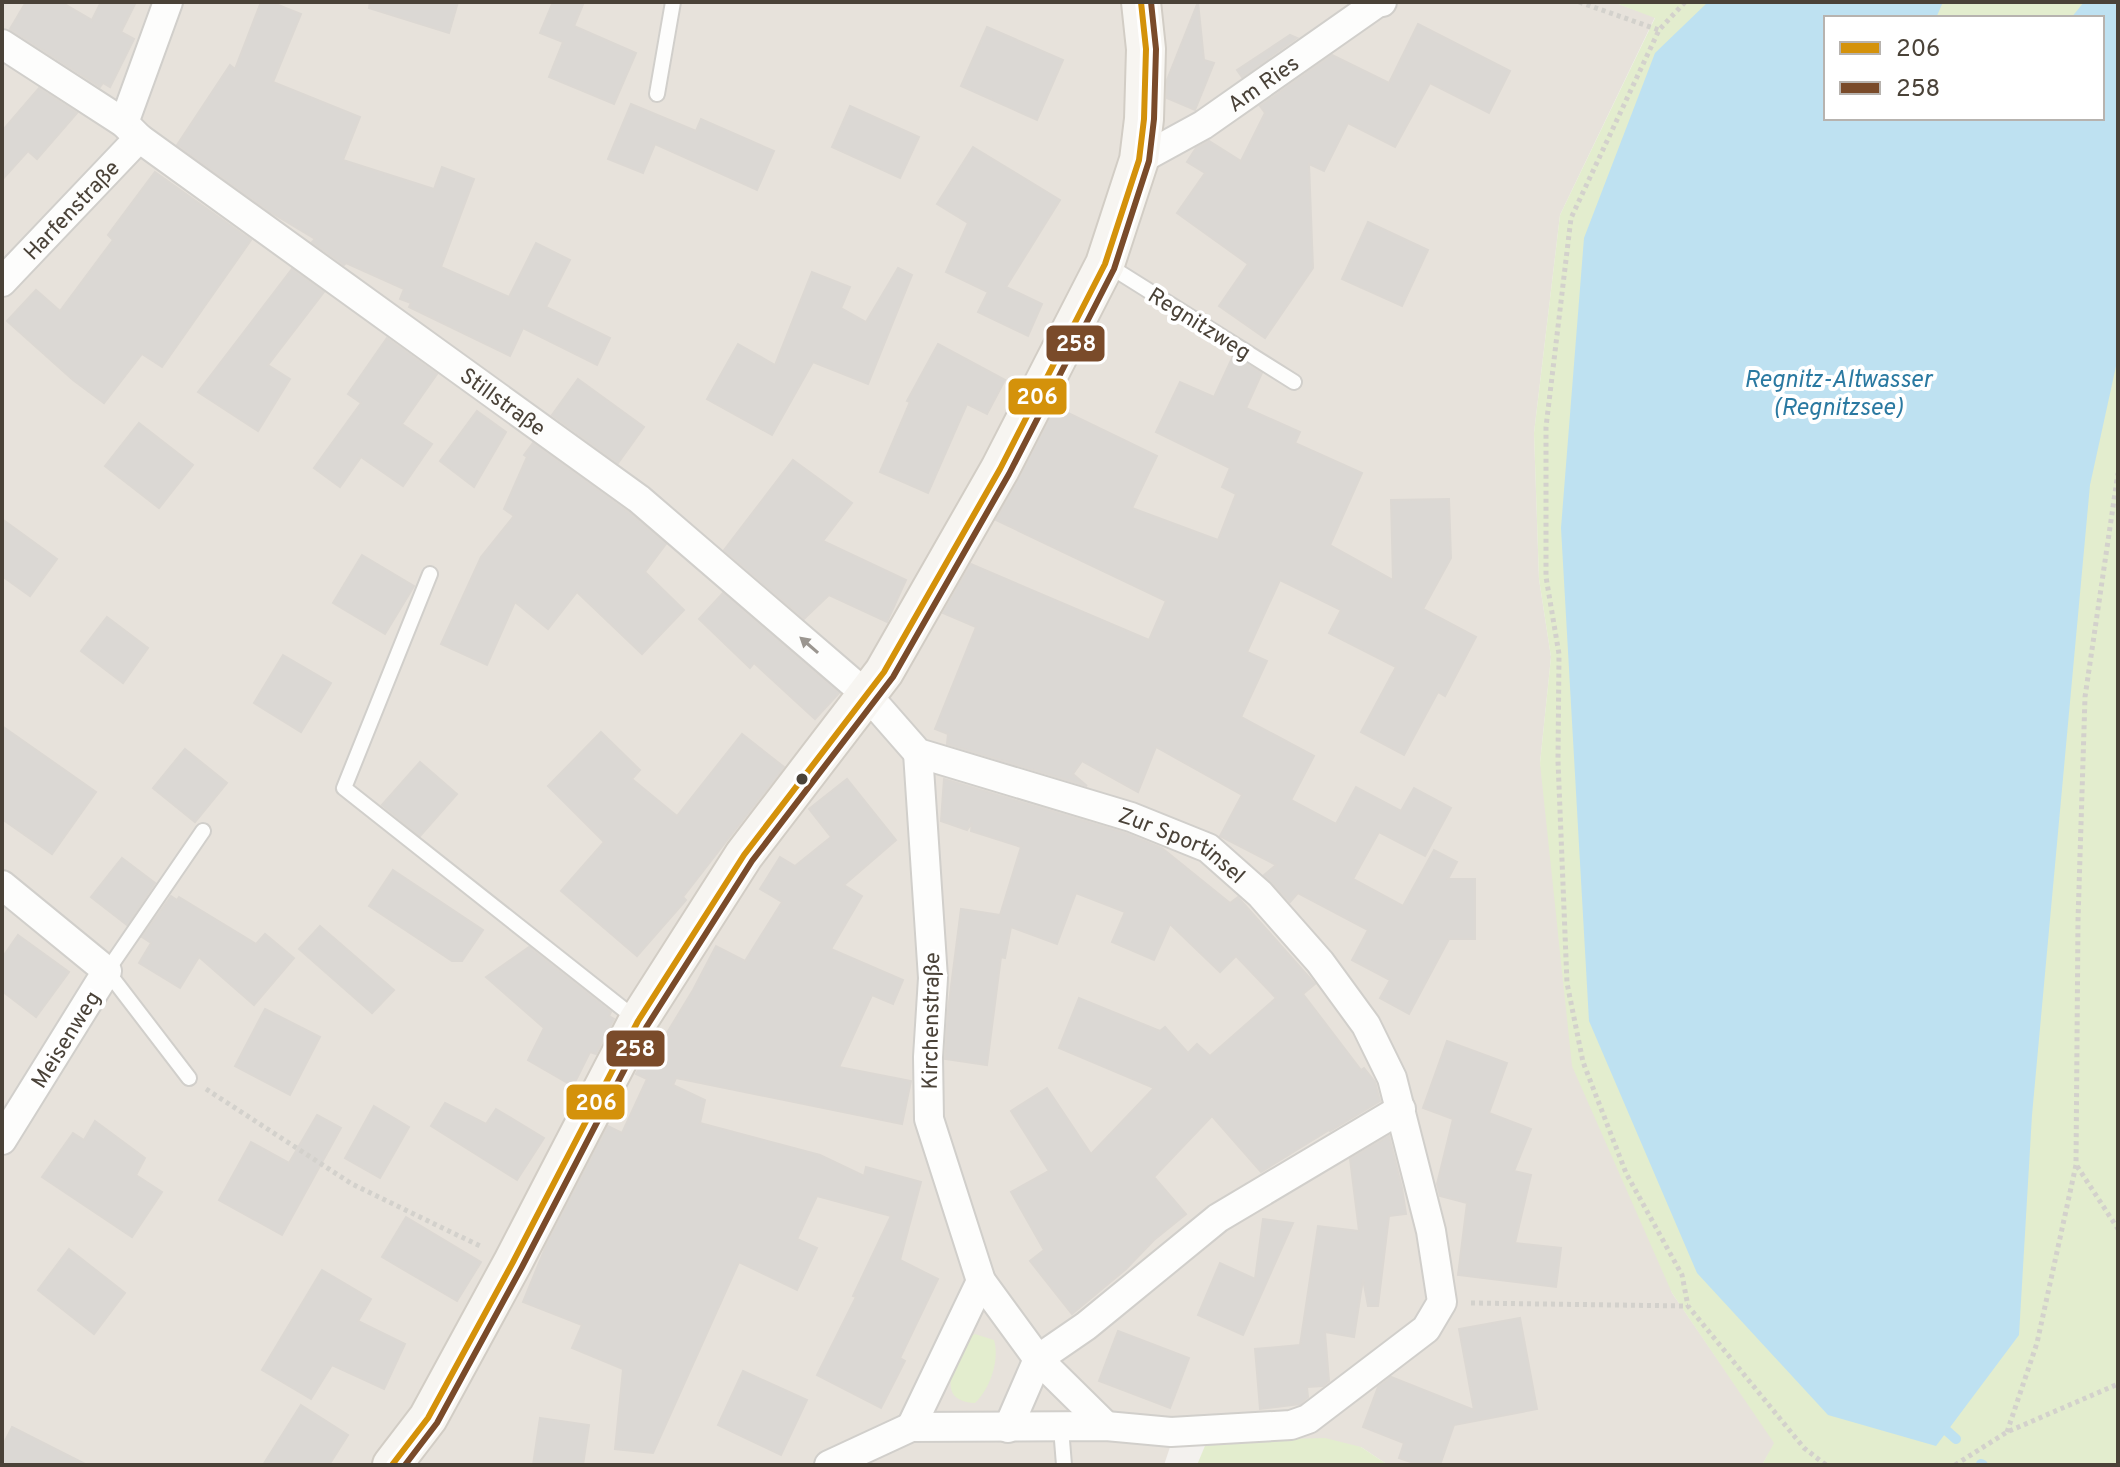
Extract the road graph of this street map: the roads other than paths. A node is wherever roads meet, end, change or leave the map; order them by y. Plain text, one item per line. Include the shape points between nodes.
1 (168, 2) edge
2 (673, 2) edge
3 (1141, 2) edge
4 (1382, 2) edge
5 (2, 44) edge
6 (657, 94) dead end
7 (132, 130) junction
8 (1139, 160) junction
9 (1105, 264) junction
10 (2, 282) edge
11 (1294, 382) dead end
12 (430, 574) dead end
13 (868, 696) junction
14 (918, 753) junction
15 (203, 831) dead end
16 (2, 885) edge
17 (107, 971) junction
18 (638, 1021) junction
19 (189, 1078) road end
20 (1401, 1109) junction
21 (2, 1140) edge
22 (981, 1281) junction
23 (1038, 1359) junction
24 (1106, 1426) junction
25 (911, 1427) junction
26 (1008, 1428) junction
27 (1061, 1428) junction
28 (392, 1465) edge
29 (829, 1465) edge
30 (1064, 1465) edge

1 - 7 street
2 - 6 lane
3 - 8 main road via 1146,49
4 - 8 street, Am Ries via 1203,125
5 - 7 street, Stillstraße
7 - 10 street, Harfenstraße
13 -> 7 street, Stillstraße via 639,499
8 - 9 main road
9 - 11 lane, Regnitzweg
9 - 13 main road via 1000,469
12 - 18 lane via 344,788
13 - 14 street
13 - 18 main road via 744,855
14 - 20 street, Zur Sportinsel via 1131,817 1208,848 1260,894 1320,962 1366,1025
14 - 22 street, Kirchenstraße via 933,978 929,1119
15 - 17 lane
16 - 17 street, Meisenweg
17 - 19 lane
17 - 21 street, Meisenweg
18 - 28 main road via 428,1418
20 - 23 street via 1218,1218
20 - 24 street, Zur Sportinsel via 1442,1302 1426,1329 1308,1419 1291,1425 1171,1432
22 - 23 street, Kirchenstraße
22 - 25 street
23 - 24 street, Kirchenstraße
23 - 26 street
24 - 27 street
25 - 26 street
25 - 29 street
26 - 27 street
27 - 30 lane

